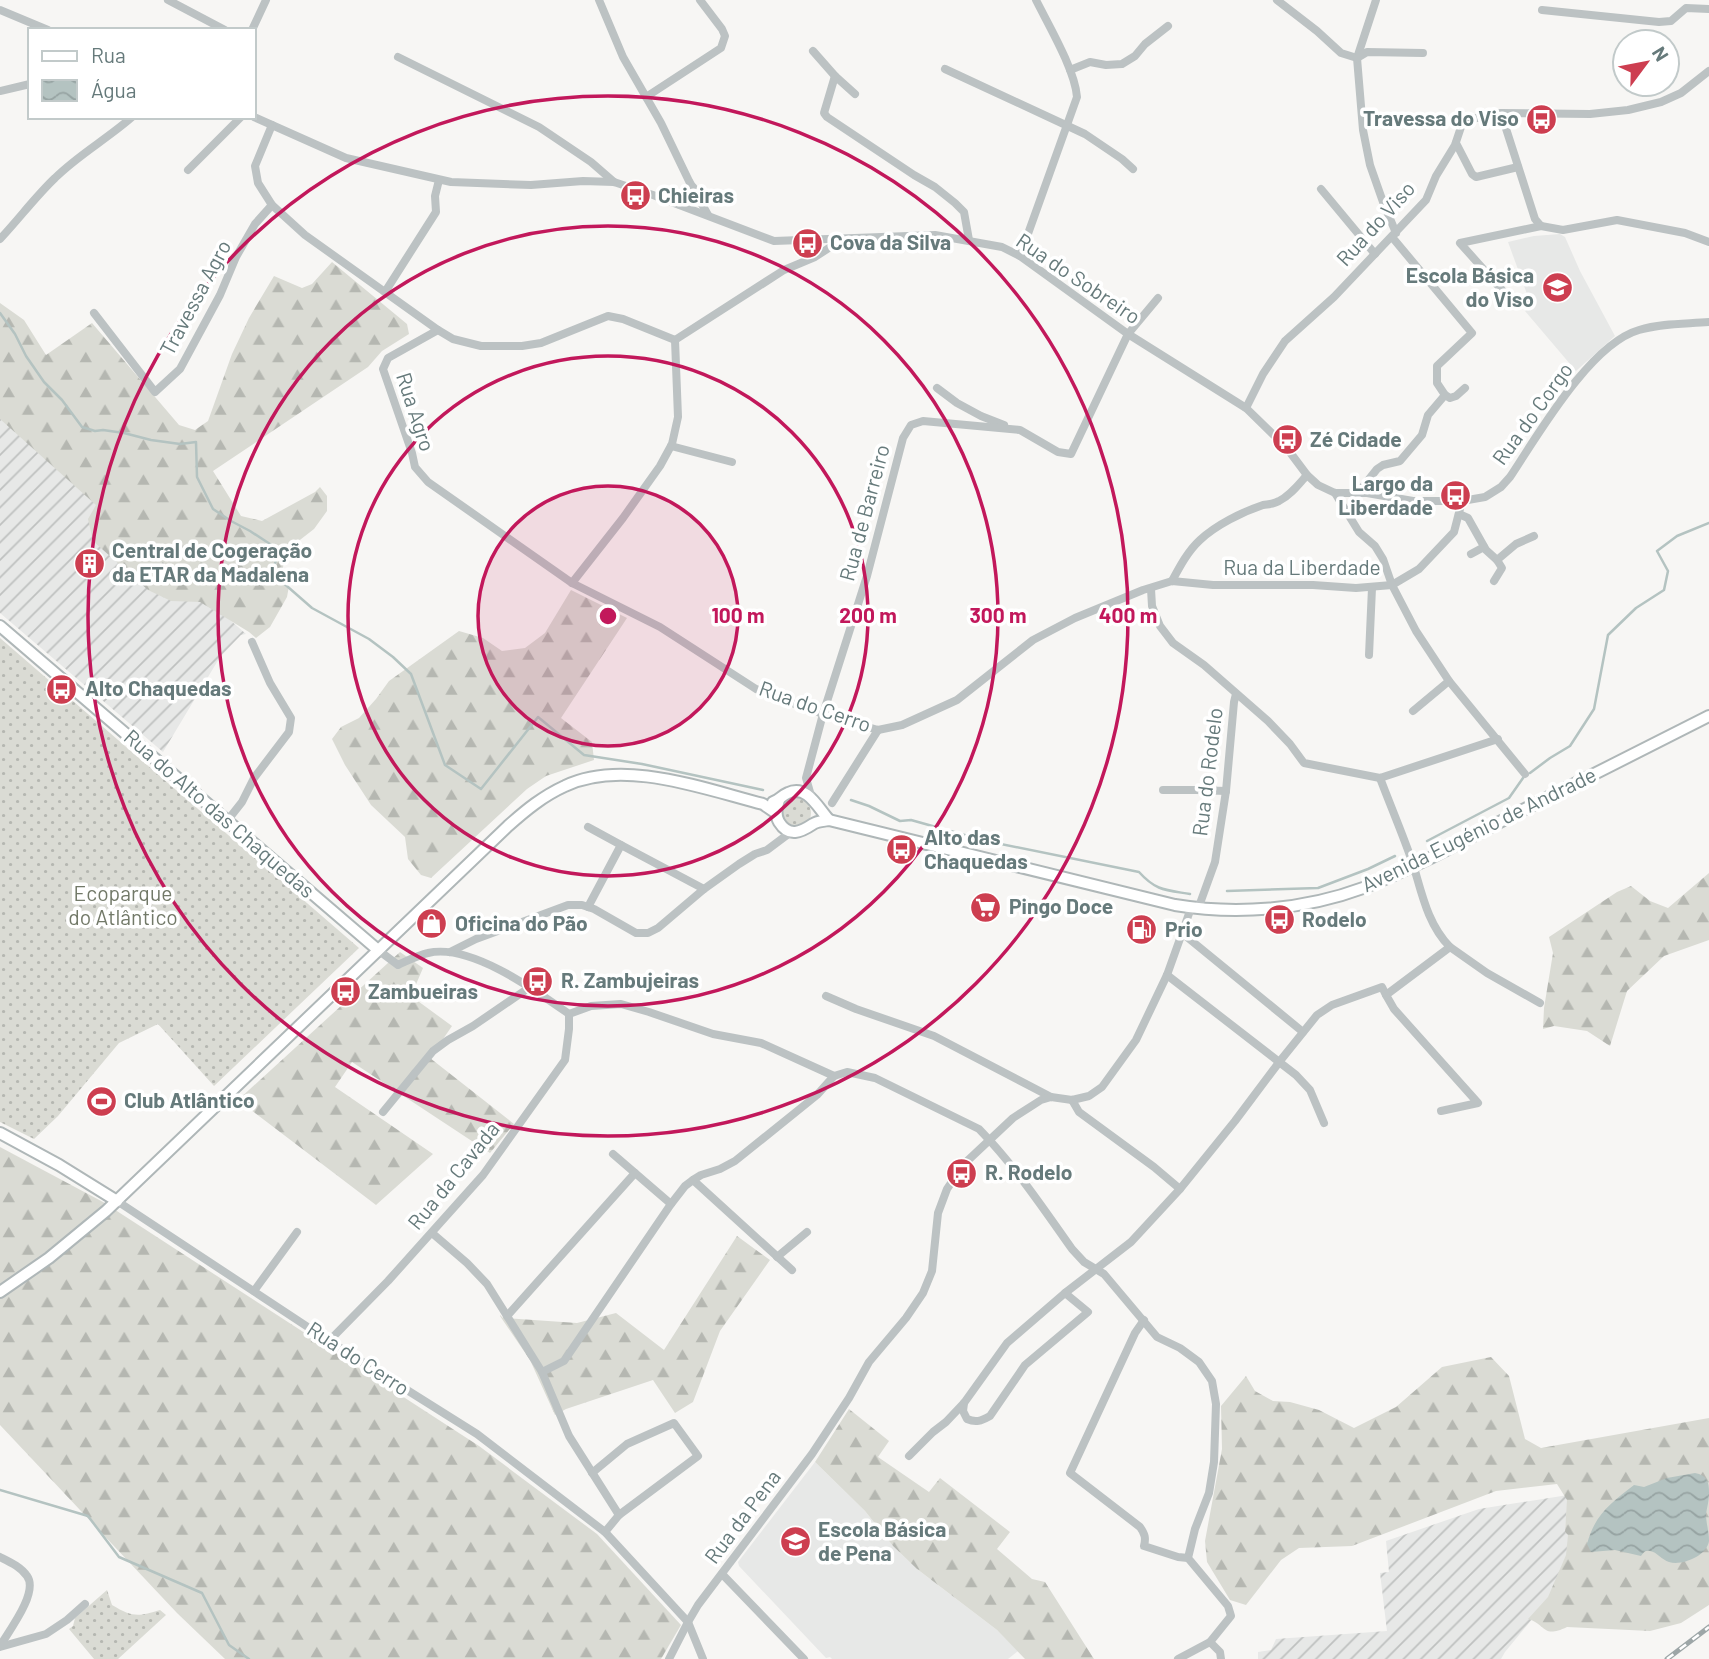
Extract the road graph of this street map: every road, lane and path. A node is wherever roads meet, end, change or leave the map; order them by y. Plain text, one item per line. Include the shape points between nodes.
1 (168, 0) edge
2 (266, 0) edge
3 (598, 0) edge
4 (700, 0) edge
5 (1036, 0) edge
6 (1277, 0) edge
7 (1376, 0) edge
8 (0, 9) edge
9 (1709, 9) edge
10 (1542, 10) dead end
11 (1168, 26) dead end
12 (43, 28) edge
13 (221, 28) edge
14 (253, 28) edge
15 (813, 51) dead end
16 (1423, 53) dead end
17 (398, 57) dead end
18 (1357, 58) junction
19 (945, 69) dead end
20 (1070, 70) junction
21 (1709, 71) edge
22 (835, 76) junction
23 (28, 84) edge
24 (0, 91) edge
25 (855, 93) dead end
26 (646, 97) junction
27 (1501, 113) junction
28 (256, 118) edge
29 (130, 119) edge
30 (239, 119) edge
31 (272, 125) junction
32 (1067, 125) junction
33 (1456, 143) junction
34 (1518, 167) junction
35 (1133, 169) dead end
36 (188, 170) dead end
37 (439, 180) junction
38 (614, 182) junction
39 (692, 187) junction
40 (1321, 189) dead end
41 (678, 204) junction
42 (272, 205) junction
43 (709, 216) junction
44 (1541, 226) junction
45 (1394, 235) junction
46 (0, 239) edge
47 (843, 239) junction
48 (969, 240) junction
49 (1709, 242) edge
50 (1375, 254) junction
51 (1020, 256) junction
52 (1502, 290) dead end
53 (385, 292) junction
54 (1158, 298) dead end
55 (94, 313) dead end
56 (1709, 322) edge
57 (438, 330) junction
58 (1128, 334) junction
59 (675, 340) junction
60 (937, 388) dead end
61 (1465, 388) dead end
62 (1446, 396) junction
63 (1245, 408) junction
64 (1008, 429) junction
65 (671, 446) junction
66 (732, 462) dead end
67 (1307, 475) junction
68 (1335, 493) junction
69 (1358, 493) junction
70 (1462, 501) junction
71 (1459, 514) junction
72 (1534, 536) dead end
73 (1484, 547) junction
74 (1471, 554) dead end
75 (1497, 561) junction
76 (1171, 581) junction
77 (1494, 581) dead end
78 (572, 583) junction
79 (1392, 585) junction
80 (1372, 588) junction
81 (1151, 589) junction
82 (0, 626) edge
83 (252, 642) dead end
84 (1369, 654) dead end
85 (1449, 681) junction
86 (1236, 694) junction
87 (1413, 711) dead end
88 (823, 714) junction
89 (1709, 716) edge
90 (878, 730) junction
91 (1498, 739) junction
92 (1525, 774) dead end
93 (806, 778) junction
94 (1380, 778) junction
95 (1163, 790) dead end
96 (1226, 791) junction
97 (789, 792) junction
98 (779, 800) junction
99 (814, 802) junction
100 (832, 803) dead end
101 (763, 804) junction
102 (776, 813) junction
103 (829, 820) junction
104 (227, 821) junction
105 (814, 823) junction
106 (780, 825) junction
107 (588, 827) dead end
108 (791, 832) junction
109 (776, 843) junction
110 (621, 845) junction
111 (1413, 866) junction
112 (704, 889) junction
113 (588, 907) junction
114 (1195, 908) junction
115 (1182, 933) junction
116 (1451, 947) junction
117 (378, 950) junction
118 (450, 952) junction
119 (1167, 975) junction
120 (530, 987) junction
121 (1386, 995) junction
122 (826, 996) dead end
123 (1540, 1003) dead end
124 (569, 1014) junction
125 (1303, 1032) junction
126 (1280, 1061) junction
127 (834, 1076) junction
128 (1051, 1097) junction
129 (1072, 1100) junction
130 (1441, 1111) dead end
131 (383, 1112) dead end
132 (1324, 1123) dead end
133 (0, 1133) edge
134 (990, 1140) junction
135 (613, 1154) dead end
136 (635, 1173) junction
137 (693, 1180) junction
138 (1180, 1189) junction
139 (117, 1201) junction
140 (671, 1204) junction
141 (297, 1232) dead end
142 (807, 1232) dead end
143 (432, 1233) junction
144 (777, 1257) junction
145 (1096, 1269) junction
146 (792, 1270) dead end
147 (254, 1291) junction
148 (0, 1292) edge
149 (1065, 1293) junction
150 (507, 1316) junction
151 (1144, 1321) junction
152 (329, 1341) junction
153 (542, 1371) junction
154 (964, 1403) junction
155 (909, 1456) dead end
156 (592, 1473) junction
157 (619, 1515) junction
158 (605, 1532) junction
159 (0, 1557) edge
160 (1188, 1558) junction
161 (722, 1574) junction
162 (85, 1604) dead end
163 (688, 1622) junction
164 (1210, 1642) junction
165 (0, 1647) edge
166 (668, 1659) edge
167 (703, 1659) edge
168 (804, 1659) edge
169 (1178, 1659) edge
170 (1221, 1659) edge

1 - 13 street
2 - 14 street
3 - 26 street
4 - 26 street via 722,29 721,48
5 - 20 street
6 - 18 street via 1341,53
7 - 18 street
8 - 12 street
9 - 10 street via 1686,8 1671,21 1659,22
11 - 20 street via 1122,64 1090,62
15 - 22 street
16 - 18 street via 1367,52
17 - 38 street via 538,127
18 - 45 street via 1370,165
19 - 32 street
20 - 32 street via 1077,97
21 - 27 street, Rua do Viso via 1661,103 1628,110
22 - 25 street
22 - 48 street via 824,113 827,117 955,203 964,212
23 - 24 street
26 - 39 street
27 - 33 street, Rua do Viso via 1467,120
27 - 34 street
28 - 31 street
29 - 46 street via 54,178
30 - 36 street
31 - 37 street via 346,158
31 - 42 street via 255,166 258,183
32 - 35 street
32 - 51 street
33 - 34 street via 1476,177
33 - 45 street, Rua do Viso via 1426,200
34 - 44 street
37 - 38 street via 531,185
37 - 53 street via 436,212
38 - 41 street, Rua do Sobreiro
39 - 41 street
39 - 43 street
40 - 50 street
41 - 43 street, Rua do Sobreiro
42 - 53 street via 305,235
42 - 55 street, Travessa Agro via 242,246 180,369 155,392
43 - 47 street, Rua do Sobreiro via 774,241
44 - 49 street via 1563,230 1616,220
44 - 52 street via 1460,243
45 - 50 street, Rua do Viso
45 - 62 street via 1472,333 1437,366 1437,383
47 - 48 street, Rua do Sobreiro via 935,235
47 - 59 street via 784,270
48 - 51 street, Rua do Sobreiro
50 - 63 street, Rua do Viso via 1285,341
51 - 58 street, Rua do Sobreiro
53 - 57 street
54 - 58 street
56 - 70 street, Rua do Corgo via 1661,325 1637,330 1617,341 1570,387 1501,487 1485,498
57 - 59 street via 481,346 522,346 608,316
57 - 78 street, Rua Agro via 388,358 383,369 415,467 428,482
58 - 63 street, Rua do Sobreiro
58 - 64 street, Rua de Barreiro via 1071,454
59 - 65 street via 678,417
60 - 64 street
61 - 62 street via 1457,396
62 - 69 street via 1428,415 1422,435 1400,461 1377,469
63 - 67 street via 1286,447
64 - 88 street, Rua de Barreiro via 923,421 911,425 903,438 867,576
65 - 66 street
65 - 78 street
67 - 68 street
67 - 76 street via 1288,496 1238,516 1199,540
68 - 69 street, Rua do Corgo
68 - 79 street via 1359,532 1383,559
69 - 70 street, Rua do Corgo
70 - 71 street
71 - 73 street via 1468,518
71 - 79 street, Rua da Liberdade via 1454,532 1438,550 1419,569
72 - 75 street
73 - 74 street
73 - 75 street
75 - 77 street via 1502,568
76 - 80 street, Rua da Liberdade
76 - 81 street, Rua do Cerro
78 - 88 street, Rua do Cerro via 660,627 756,689
79 - 80 street, Rua da Liberdade
79 - 85 street
80 - 84 street
81 - 86 street, Rua do Rodelo via 1152,606 1167,635
81 - 90 street, Rua do Cerro via 1075,618 1033,640 957,699 902,725
82 - 104 main road, Rua do Alto das Chaquedas
83 - 104 street via 291,718 289,732
85 - 87 street
85 - 91 street
86 - 94 street via 1268,721 1304,763
86 - 96 street, Rua do Rodelo
88 - 90 street, Rua do Cerro
88 - 93 street, Rua de Barreiro
89 - 111 main road, Avenida Eugénio de Andrade
90 - 100 street
91 - 92 street
91 - 94 street
93 - 97 street
93 - 99 street
94 - 111 street
95 - 96 street
96 - 114 street, Rua do Rodelo via 1215,862
97 - 98 main road
97 - 99 main road via 802,792
98 - 101 main road
98 - 102 main road
99 - 103 main road
99 - 105 main road
101 - 102 main road
101 - 117 main road via 628,774 596,776 567,785 537,801 508,826
102 - 106 main road
103 - 105 main road, Avenida Eugénio de Andrade
103 - 114 main road, Avenida Eugénio de Andrade
104 - 117 main road, Rua do Alto das Chaquedas
105 - 108 main road, Avenida Eugénio de Andrade via 804,831
106 - 108 main road
106 - 109 street
107 - 110 street
108 - 109 street
109 - 112 street
110 - 112 street
110 - 113 street
111 - 114 main road, Avenida Eugénio de Andrade via 1325,900 1274,908
111 - 116 street via 1425,907
112 - 113 street via 648,933 636,933
113 - 118 street via 568,905
114 - 115 street, Rua do Rodelo
115 - 119 street, Rua do Rodelo
115 - 125 street
116 - 121 street
116 - 123 street
117 - 118 street, Rua do Alto das Chaquedas via 398,965 429,953
117 - 139 main road
118 - 120 street
119 - 126 street
119 - 129 street, Rua do Rodelo via 1136,1040 1115,1071 1089,1096
120 - 124 street
120 - 131 street via 433,1051
121 - 125 street via 1382,987 1332,1005
121 - 130 street via 1478,1103
122 - 128 street via 934,1036
124 - 127 street via 591,1006 621,1004 713,1034 761,1043
124 - 143 street, Rua da Cavada via 565,1060 483,1175
125 - 126 street
126 - 132 street via 1310,1090
126 - 138 street
127 - 134 street via 847,1072 875,1078 979,1129
127 - 137 street via 735,1161
128 - 129 street
128 - 134 street via 1013,1118
129 - 138 street via 1079,1112
133 - 139 main road, Rua do Cerro
134 - 145 street via 1072,1249
134 - 161 street, Rua da Pena via 964,1164 947,1189 938,1213 932,1271 923,1293 869,1362 812,1454
135 - 136 street
136 - 140 street
136 - 150 street
137 - 140 street
137 - 144 street
138 - 145 street via 1131,1242
139 - 147 street, Rua do Cerro
139 - 148 main road via 76,1238
140 - 153 street via 564,1361
141 - 147 street
142 - 144 street
143 - 150 street via 486,1284
143 - 152 street, Rua da Cavada
144 - 146 street
145 - 149 street
145 - 151 street
147 - 152 street, Rua do Cerro
149 - 154 street via 1007,1343
149 - 154 street via 1088,1312 1025,1365 990,1416 975,1422 967,1419
150 - 153 street
151 - 160 street via 1157,1337 1199,1362 1212,1381 1214,1462
151 - 160 street via 1070,1473 1140,1527 1145,1533 1144,1546
152 - 158 street, Rua do Cerro via 477,1434
153 - 156 street via 569,1436
154 - 155 street
156 - 157 street
156 - 157 street via 627,1444 674,1423 698,1456
157 - 158 street
158 - 163 street, Rua do Cerro
159 - 165 street via 29,1577 30,1588
160 - 164 street via 1228,1606 1231,1616
161 - 163 street, Rua da Pena
161 - 168 street
162 - 165 street via 46,1634
163 - 166 street, Rua da Pena
163 - 167 street
164 - 169 street
164 - 170 street

